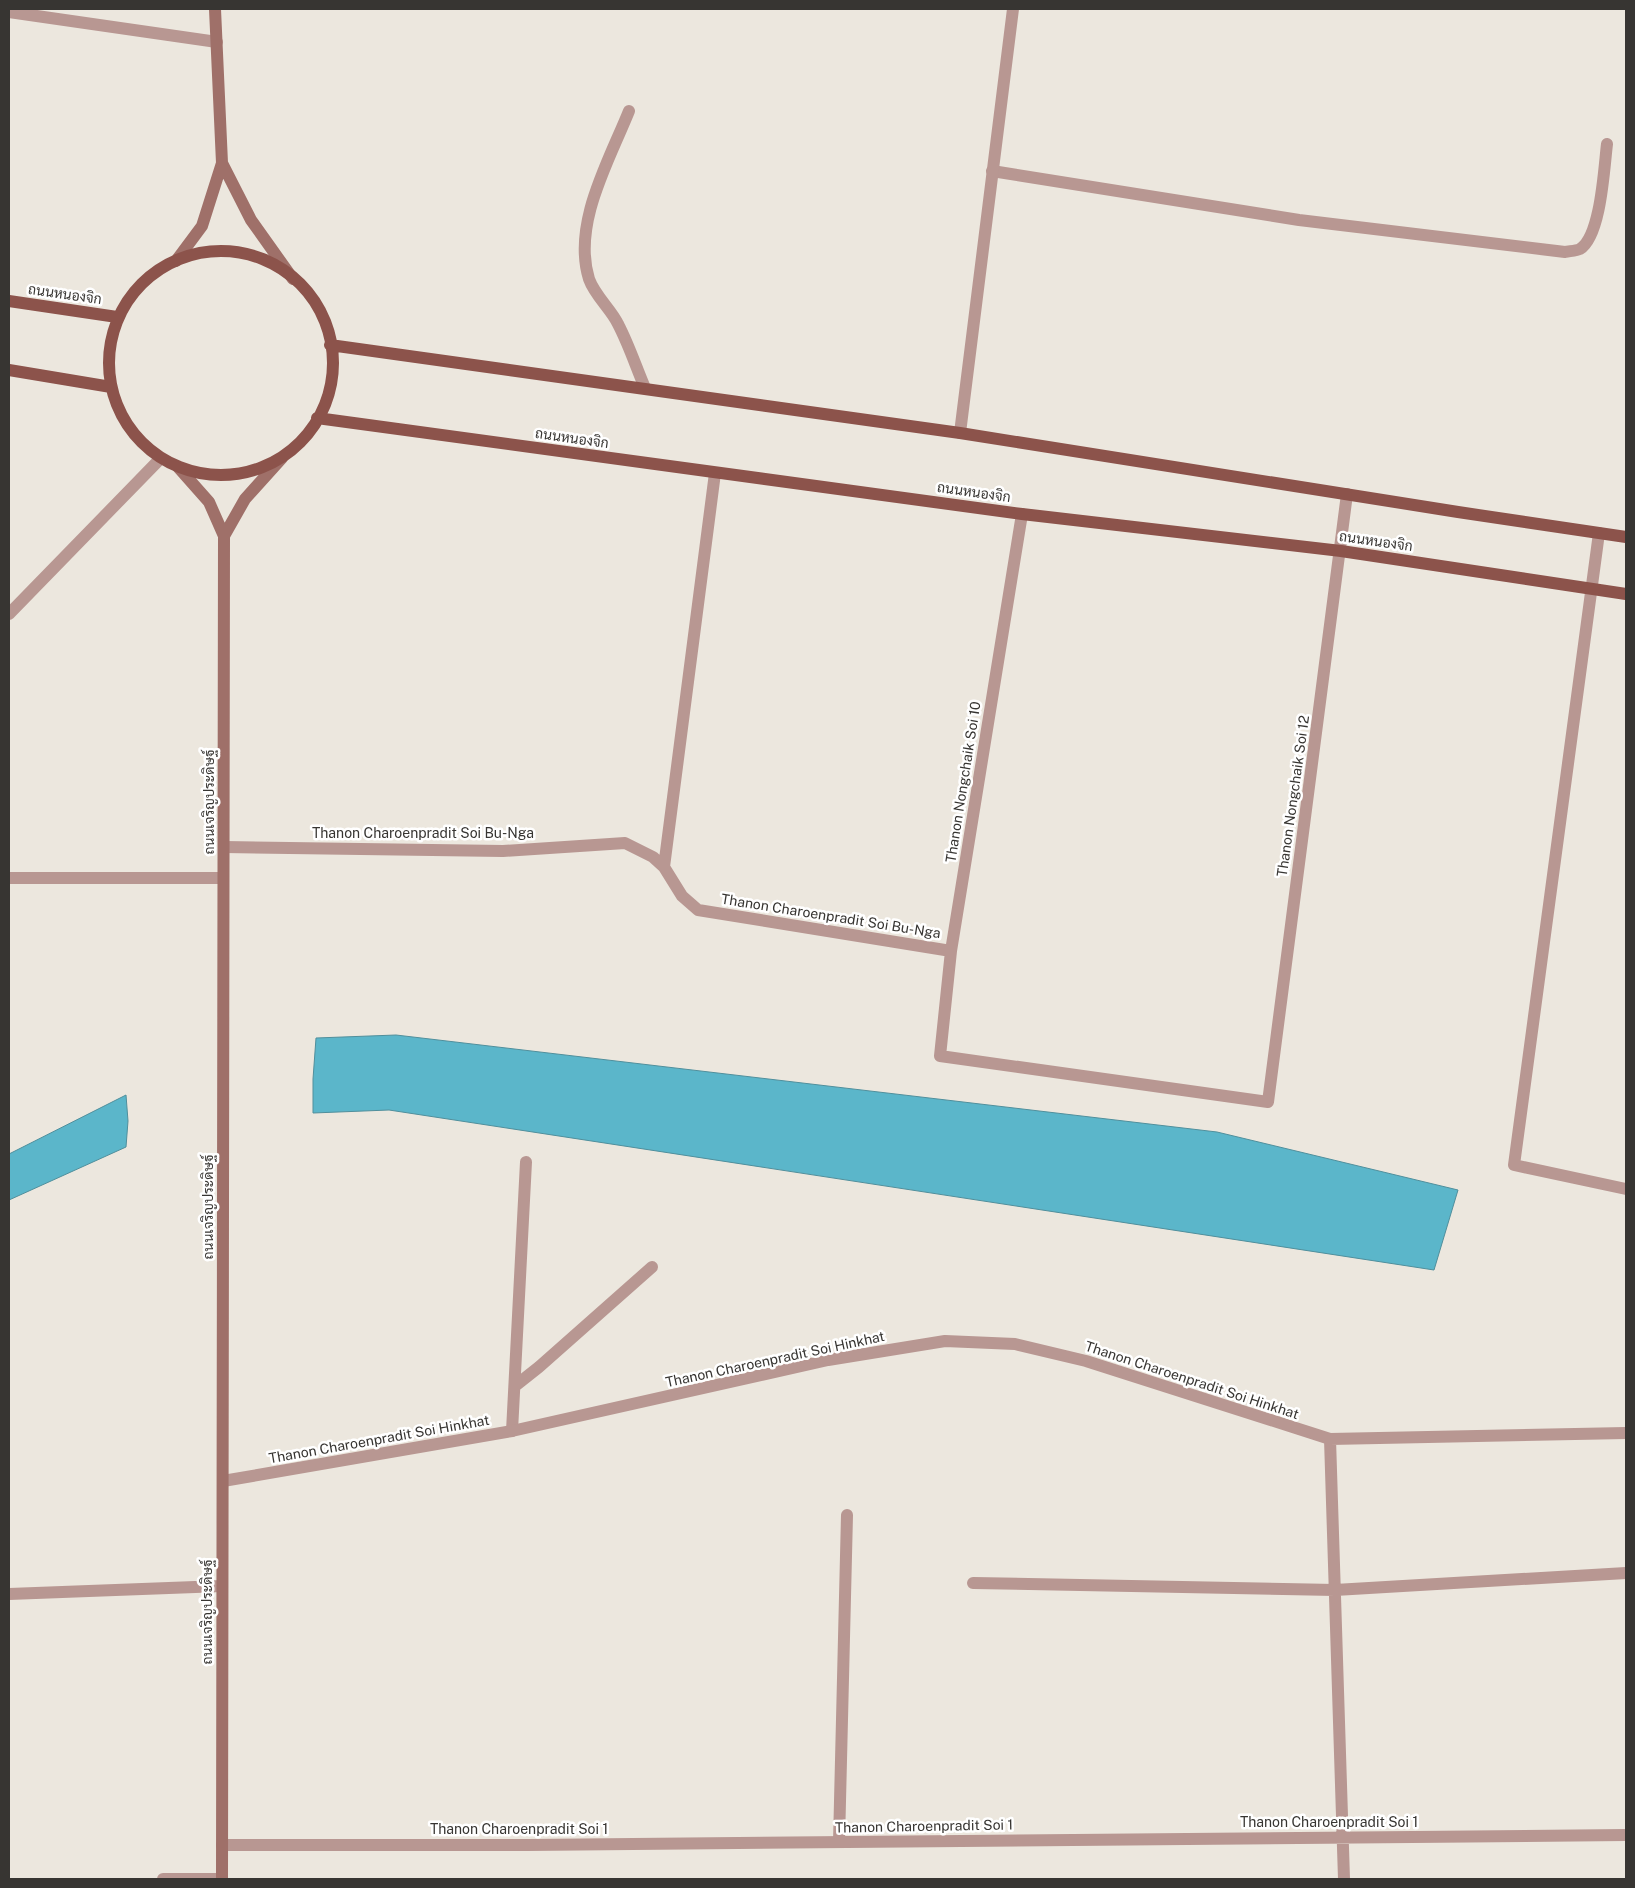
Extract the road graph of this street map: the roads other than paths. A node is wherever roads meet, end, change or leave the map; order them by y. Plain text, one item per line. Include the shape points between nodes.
1 (214, 9) edge
2 (1013, 9) edge
3 (9, 12) edge
4 (217, 42) junction
5 (629, 111) dead end
6 (1608, 144) dead end
7 (222, 163) junction
8 (992, 171) junction
9 (176, 261) junction
10 (293, 279) junction
11 (9, 301) edge
12 (117, 317) junction
13 (330, 344) junction
14 (9, 370) edge
15 (111, 387) junction
16 (645, 388) junction
17 (318, 418) junction
18 (960, 433) junction
19 (282, 458) junction
20 (160, 459) junction
21 (178, 467) junction
22 (714, 473) junction
23 (1347, 494) junction
24 (1022, 514) junction
25 (1599, 533) junction
26 (224, 536) junction
27 (1626, 537) edge
28 (1341, 551) junction
29 (1590, 587) junction
30 (1626, 594) edge
31 (9, 614) edge
32 (224, 847) junction
33 (664, 867) junction
34 (9, 878) edge
35 (224, 878) junction
36 (951, 951) junction
37 (940, 1056) joint
38 (526, 1162) dead end
39 (1626, 1189) edge
40 (652, 1268) dead end
41 (515, 1386) junction
42 (512, 1432) junction
43 (1626, 1433) edge
44 (1330, 1440) junction
45 (223, 1481) junction
46 (847, 1515) dead end
47 (1626, 1573) edge
48 (973, 1584) dead end
49 (222, 1586) junction
50 (1335, 1590) junction
51 (9, 1594) edge
52 (1626, 1834) edge
53 (1342, 1836) junction
54 (839, 1842) junction
55 (222, 1845) junction
56 (164, 1879) edge
57 (222, 1879) edge
58 (1344, 1879) edge

1 - 4 main road
2 - 8 street
3 - 4 street
4 - 7 main road
5 - 16 street via 586,224 584,257 590,281 618,323
6 - 8 street via 1596,224 1580,249 1565,252 1299,220
7 - 9 main road via 202,226
7 - 10 main road via 251,220
8 - 18 street
9 - 10 main road via 205,251 244,253 279,267
9 - 12 main road via 169,262 139,286
10 - 13 main road via 309,292 327,326
11 - 12 main road, ถนนหนองจิก
12 - 15 main road via 108,351
13 - 16 main road
13 - 17 main road via 334,363 327,401
14 - 15 main road
15 - 20 main road via 124,421 139,442
16 - 18 main road
17 - 19 main road via 309,434
17 - 22 main road, ถนนหนองจิก
18 - 23 main road
19 - 21 main road via 249,472 213,475
19 - 26 main road, ถนนเจริญประดิษฐ์ via 245,498
20 - 21 main road
20 - 31 street
21 - 26 main road, ถนนเจริญประดิษฐ์ via 209,502
22 - 24 main road, ถนนหนองจิก
22 - 33 street
23 - 25 main road
23 - 28 street, Thanon Nongchaik Soi 12
24 - 28 main road, ถนนหนองจิก
24 - 36 street, Thanon Nongchaik Soi 10
25 - 27 main road
25 - 29 street
26 - 32 main road, ถนนเจริญประดิษฐ์
28 - 29 main road, ถนนหนองจิก
28 - 37 street, Thanon Nongchaik Soi 12 via 1268,1102
29 - 30 main road, ถนนหนองจิก
29 - 39 street via 1514,1165
32 - 33 street, Thanon Charoenpradit Soi Bu-Nga via 503,851 625,843 653,857
32 - 35 main road, ถนนเจริญประดิษฐ์
33 - 36 street, Thanon Charoenpradit Soi Bu-Nga via 682,896 698,910
34 - 35 street
35 - 45 main road, ถนนเจริญประดิษฐ์
36 - 37 street, Thanon Nongchaik Soi 10
38 - 41 street
40 - 41 street
41 - 42 street
42 - 44 street, Thanon Charoenpradit Soi Hinkhat via 828,1360 945,1341 1015,1344 1086,1361
42 - 45 street, Thanon Charoenpradit Soi Hinkhat
43 - 44 street, Thanon Charoenpradit Soi Hinkhat
44 - 50 street
45 - 49 main road, ถนนเจริญประดิษฐ์
46 - 54 street
47 - 50 street
48 - 50 street
49 - 51 street
49 - 55 main road, ถนนเจริญประดิษฐ์
50 - 53 street
52 - 53 street, Thanon Charoenpradit Soi 1
53 - 54 street, Thanon Charoenpradit Soi 1
53 - 58 street
54 - 55 street, Thanon Charoenpradit Soi 1
55 - 57 main road, ถนนเจริญประดิษฐ์
56 - 57 street

